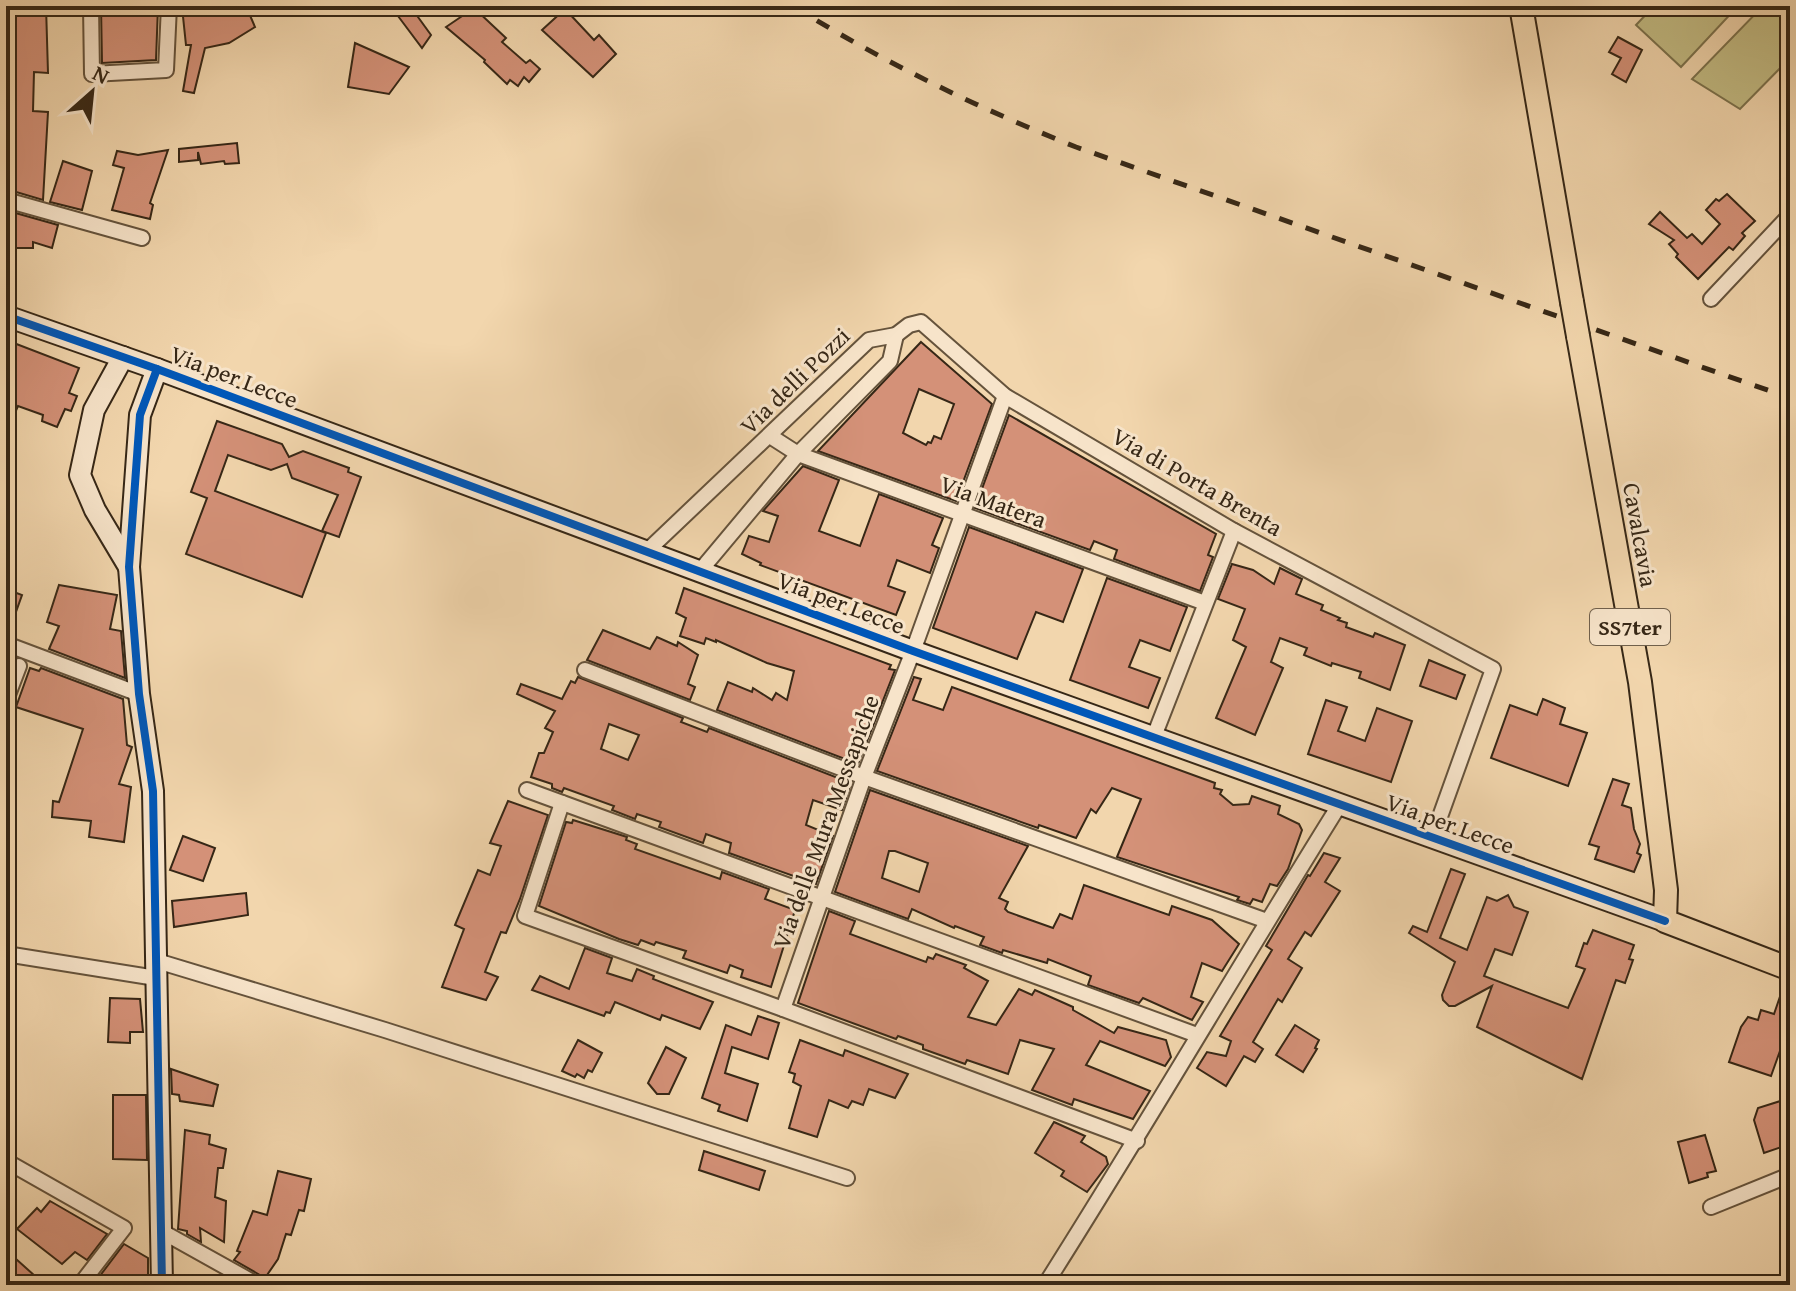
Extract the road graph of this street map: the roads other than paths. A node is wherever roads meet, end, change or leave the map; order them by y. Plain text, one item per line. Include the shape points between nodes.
1 (91, 6) edge
2 (169, 6) edge
3 (1521, 6) edge
4 (6, 200) edge
5 (1790, 215) edge
6 (142, 238) dead end
7 (1711, 299) dead end
8 (6, 316) edge
9 (896, 335) junction
10 (123, 357) junction
11 (157, 369) junction
12 (1005, 396) junction
13 (770, 436) junction
14 (798, 454) junction
15 (961, 514) junction
16 (1234, 531) junction
17 (645, 553) junction
18 (129, 567) junction
19 (700, 571) junction
20 (1205, 603) junction
21 (6, 644) edge
22 (913, 651) junction
23 (19, 666) dead end
24 (585, 670) dead end
25 (139, 694) junction
26 (6, 700) edge
27 (1153, 739) junction
28 (864, 777) junction
29 (527, 790) dead end
30 (562, 803) junction
31 (1340, 804) junction
32 (1432, 839) junction
33 (821, 898) junction
34 (1267, 921) junction
35 (1665, 921) junction
36 (6, 954) edge
37 (1790, 969) edge
38 (156, 970) junction
39 (783, 1009) junction
40 (1197, 1035) junction
41 (1137, 1141) junction
42 (6, 1161) edge
43 (1790, 1175) edge
44 (847, 1178) dead end
45 (1711, 1207) dead end
46 (161, 1231) junction
47 (80, 1285) edge
48 (162, 1285) edge
49 (258, 1285) edge
50 (1045, 1285) edge

1 - 2 street via 92,74 166,70
3 - 35 main road, Cavalcavia / SS7ter, bridge via 1640,682 1666,890
4 - 6 street
5 - 7 street
8 - 10 street, Via per Lecce
9 - 12 street, Via di Porta Brenta via 921,322
9 - 13 street, Via delli Pozzi via 869,340
9 - 14 street via 890,361
10 - 11 street, Via per Lecce
10 - 18 street via 94,410 80,475
11 - 17 street, Via per Lecce
11 - 18 street via 140,415
12 - 15 street, Via delle Mura Messapiche
12 - 16 street, Via di Porta Brenta
13 - 14 street, Via Matera
13 - 17 street, Via delli Pozzi
14 - 15 street, Via Matera
14 - 19 street
15 - 20 street, Via Matera
15 - 22 street, Via delle Mura Messapiche
16 - 20 street
16 - 32 street, Via di Porta Brenta via 1493,669
17 - 19 street, Via per Lecce
18 - 25 street
19 - 22 street, Via per Lecce
20 - 27 street
21 - 25 street
22 - 27 street, Via per Lecce
22 - 28 street, Via delle Mura Messapiche
23 - 26 street
24 - 28 street
25 - 38 street via 153,791
27 - 31 street, Via per Lecce
28 - 33 street, Via delle Mura Messapiche
28 - 34 street
29 - 30 street
30 - 33 street
30 - 39 street via 525,916
31 - 32 street, Via per Lecce
31 - 34 street
32 - 35 street, Via per Lecce
33 - 39 street, Via delle Mura Messapiche
33 - 40 street
34 - 40 street
35 - 37 main road, Via per Lecce
36 - 38 street
38 - 44 street via 385,1030
38 - 46 street
39 - 41 street
40 - 41 street
41 - 50 street
42 - 47 street via 124,1228
43 - 45 street
46 - 48 street
46 - 49 street

